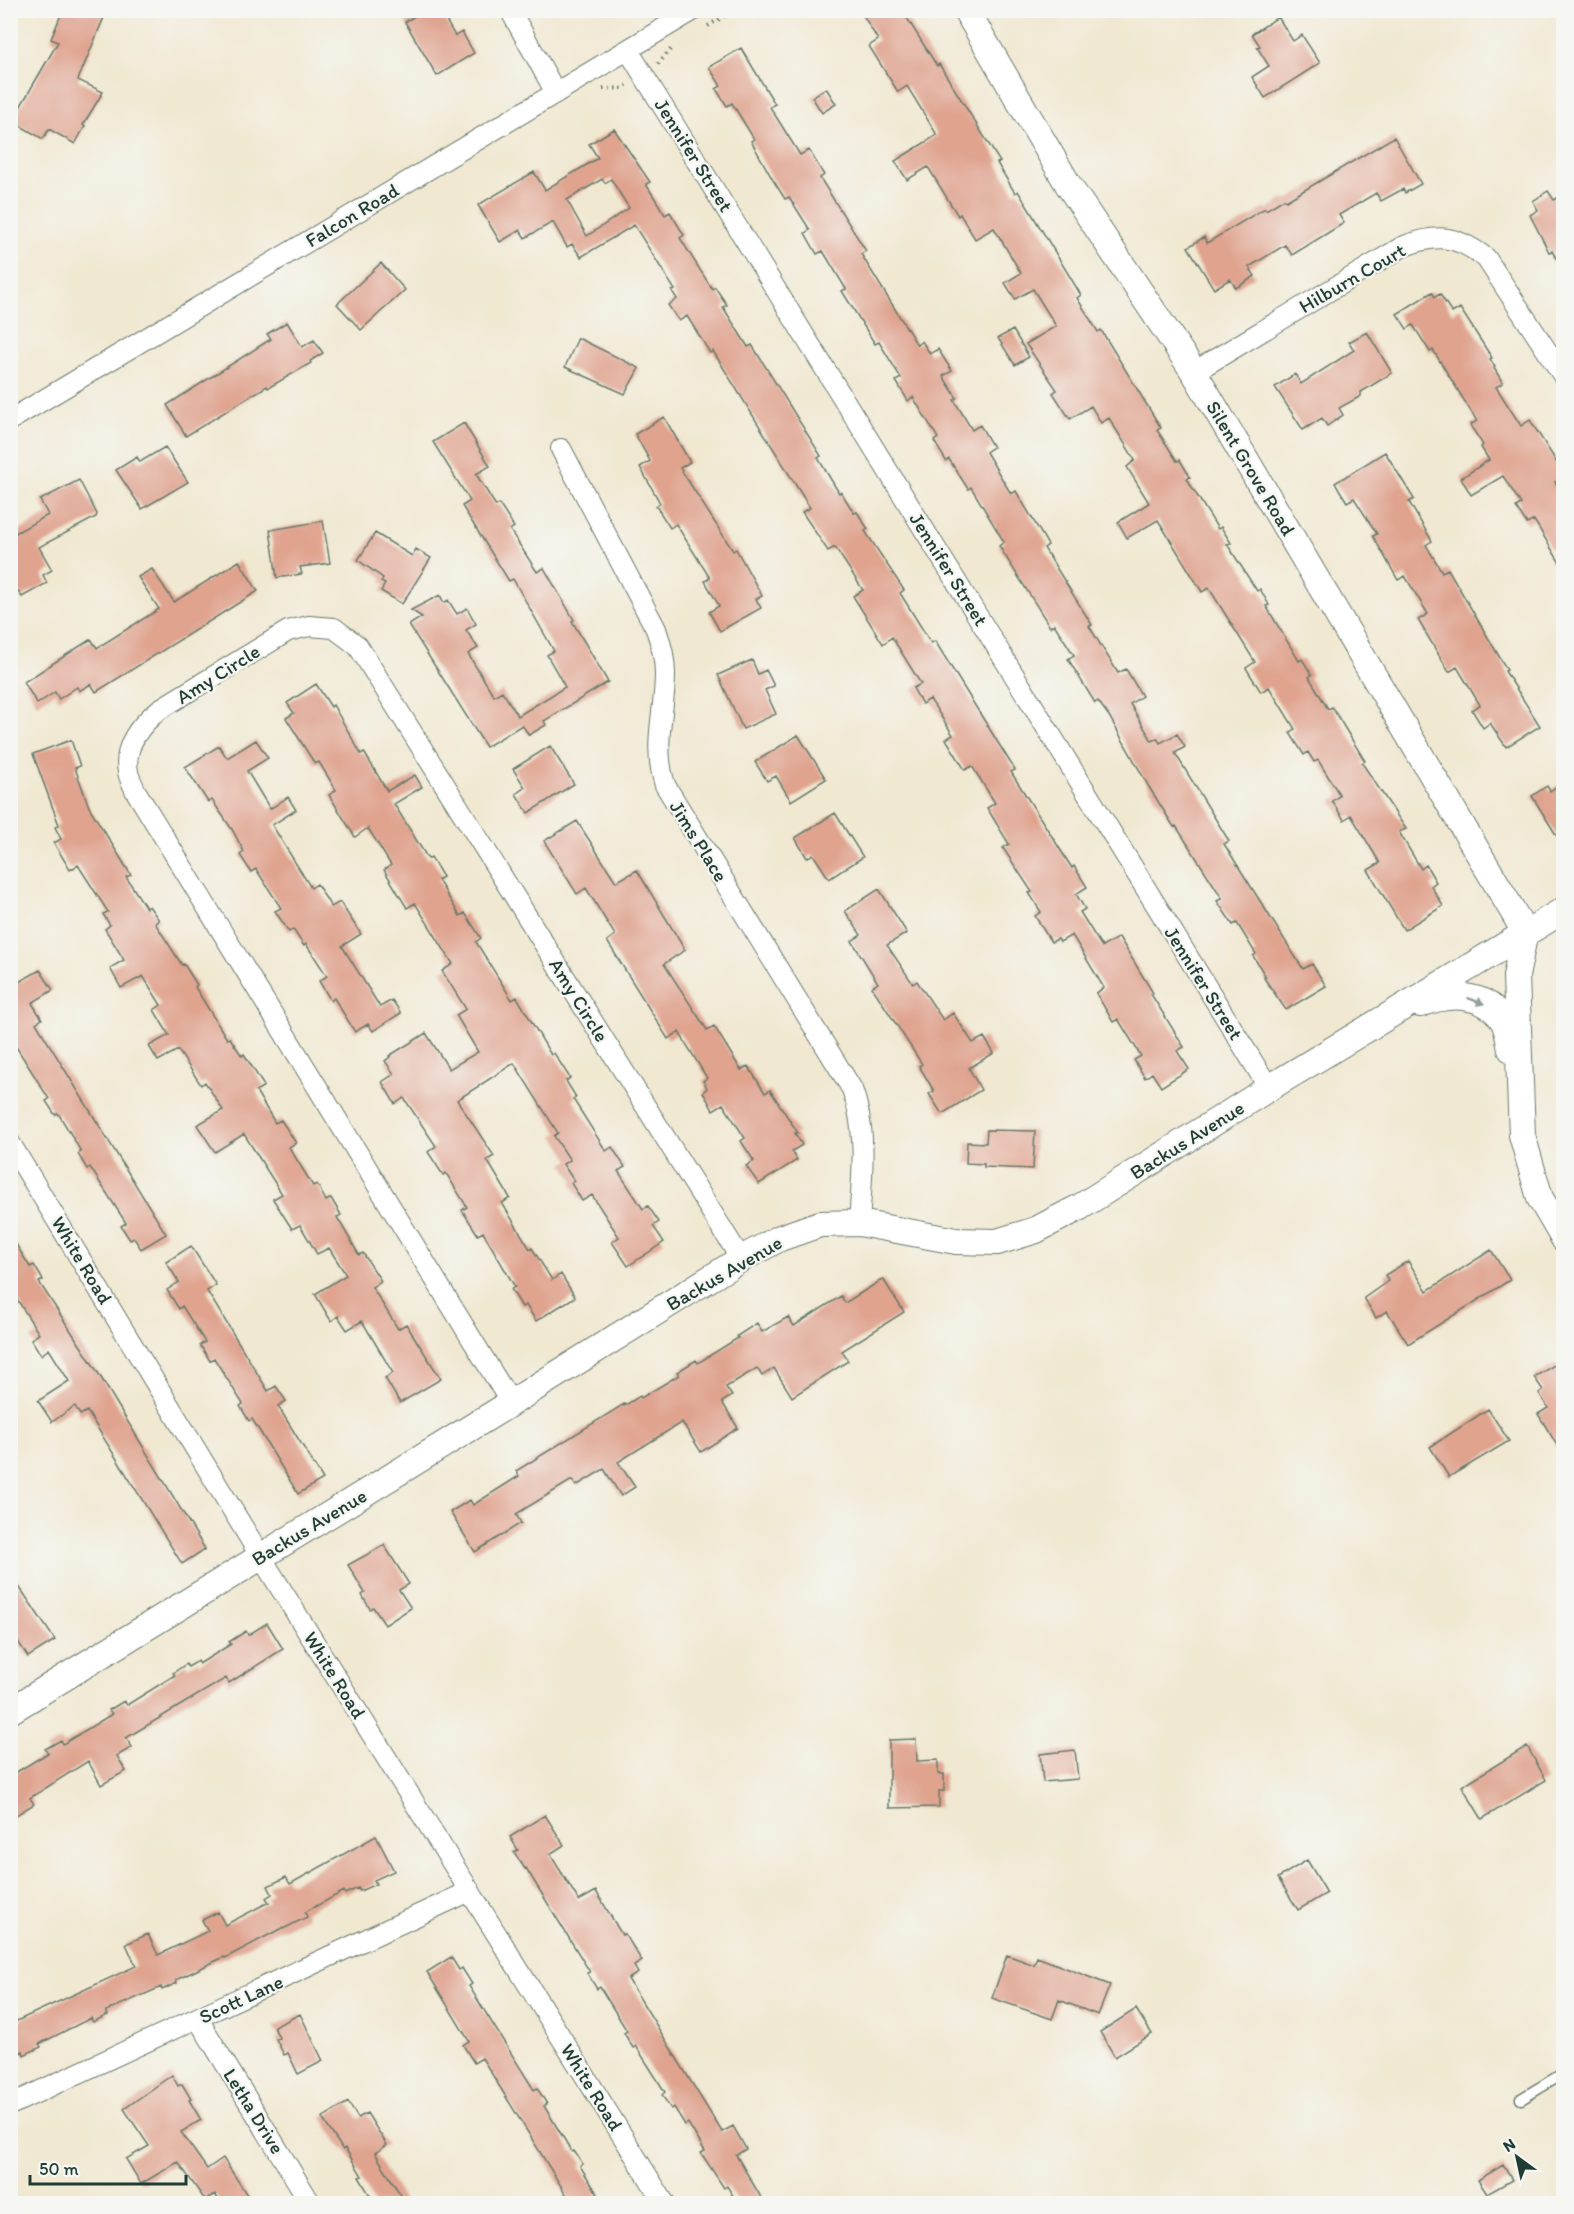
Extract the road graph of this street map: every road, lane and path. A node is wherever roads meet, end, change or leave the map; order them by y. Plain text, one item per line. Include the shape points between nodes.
1 (510, 10) edge
2 (694, 10) edge
3 (966, 10) edge
4 (628, 50) junction
5 (556, 93) junction
6 (1194, 372) junction
7 (1563, 377) edge
8 (10, 420) edge
9 (561, 448) dead end
10 (1563, 910) edge
11 (1525, 932) junction
12 (1381, 1020) junction
13 (1519, 1082) junction
14 (1269, 1088) junction
15 (10, 1143) edge
16 (859, 1223) junction
17 (1563, 1239) edge
18 (741, 1259) junction
19 (512, 1404) junction
20 (261, 1557) junction
21 (10, 1711) edge
22 (470, 1891) junction
23 (198, 2019) junction
24 (1563, 2073) edge
25 (1521, 2099) dead end
26 (10, 2105) edge
27 (311, 2204) edge
28 (665, 2204) edge

1 - 5 street
2 - 4 street, Falcon Road
3 - 6 street, Silent Grove Road via 1069,186
4 - 5 street, Falcon Road
4 - 14 street, Jennifer Street
5 - 8 street, Falcon Road
6 - 7 street, Hilburn Court via 1402,247 1424,239 1450,238 1471,246 1486,258
6 - 11 street, Silent Grove Road
9 - 16 street, Jims Place via 656,629 662,648 665,674 658,756 665,784 852,1089 860,1109 864,1157
10 - 11 street, Backus Avenue
11 - 12 street, Backus Avenue
11 - 13 street via 1516,976
12 -> 13 street via 1436,998 1460,996 1479,1000 1504,1023
12 - 14 street, Backus Avenue
13 - 17 street via 1522,1135 1540,1198
14 - 16 street, Backus Avenue via 1080,1207 1036,1230 997,1242 956,1242
15 - 20 street, White Road
16 - 18 street, Backus Avenue via 820,1224 780,1238
18 - 19 street, Backus Avenue
18 - 19 street, Amy Circle via 358,646 334,628 309,626 288,631 160,709 134,736 128,754 128,772 135,790
19 - 20 street, Backus Avenue
20 - 21 street, Backus Avenue
20 - 22 street, White Road
22 - 23 street, Scott Lane
22 - 28 street, White Road
23 - 26 street, Scott Lane
23 - 27 street, Letha Drive
24 - 25 lane

